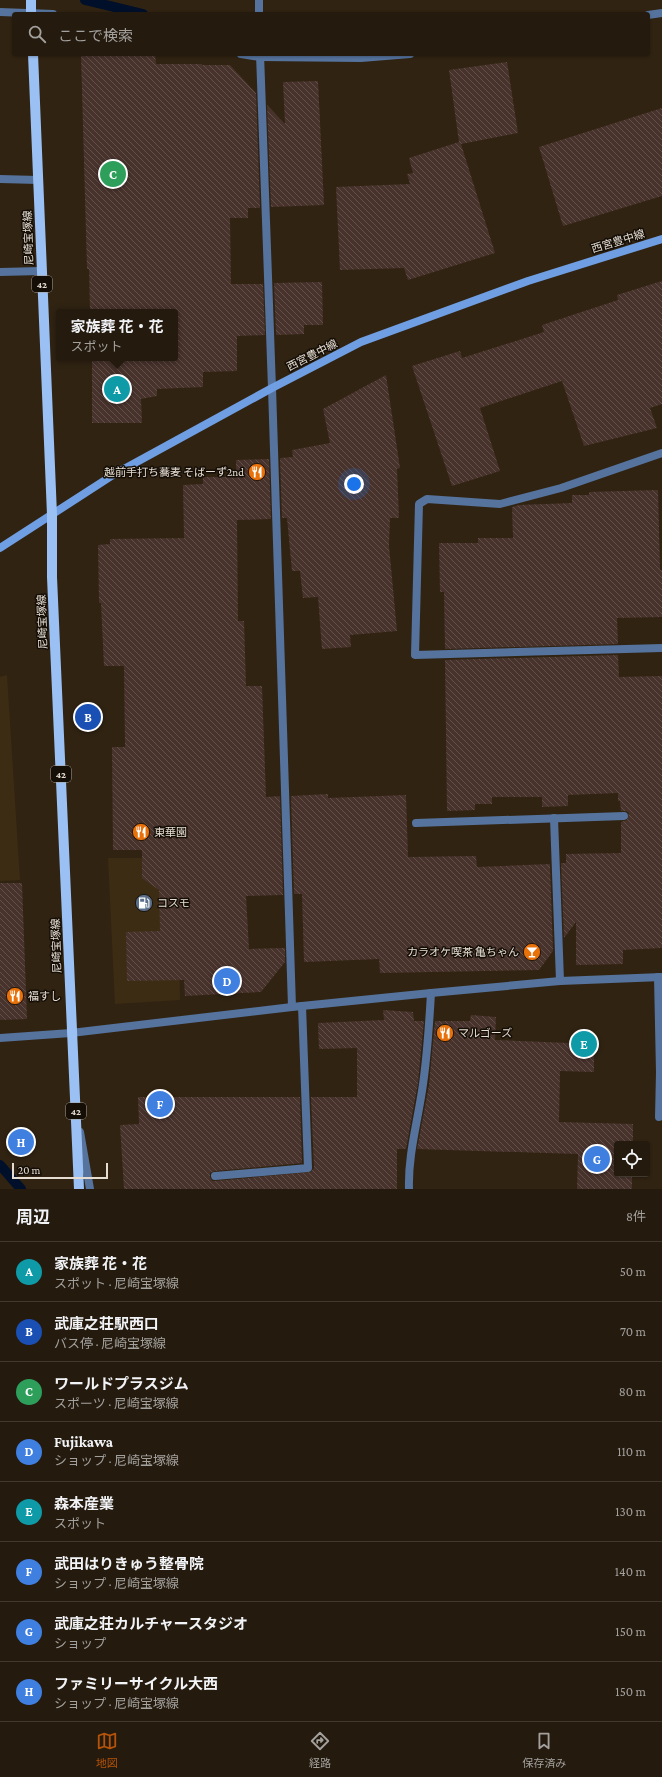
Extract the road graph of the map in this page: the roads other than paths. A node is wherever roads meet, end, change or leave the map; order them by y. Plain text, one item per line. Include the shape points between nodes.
1 (31, 0) edge
2 (258, 0) edge
3 (0, 12) edge
4 (12, 12) edge
5 (31, 12) edge
6 (259, 12) edge
7 (662, 13) edge
8 (650, 16) edge
9 (33, 56) edge
10 (260, 56) edge
11 (386, 56) edge
12 (0, 179) edge
13 (38, 180) junction
14 (662, 239) edge
15 (41, 271) junction
16 (0, 272) edge
17 (272, 388) junction
18 (662, 453) edge
19 (52, 515) junction
20 (0, 548) edge
21 (662, 648) edge
22 (624, 816) dead end
23 (554, 818) junction
24 (416, 823) dead end
25 (660, 977) edge
26 (560, 981) junction
27 (431, 993) junction
28 (302, 1006) junction
29 (292, 1007) junction
30 (71, 1033) junction
31 (0, 1038) edge
32 (76, 1112) junction
33 (659, 1117) dead end
34 (215, 1176) dead end
35 (79, 1189) edge
36 (90, 1189) edge
37 (409, 1189) edge

1 - 5 main road
2 - 6 street
3 - 4 street
7 - 8 street
9 - 13 main road, 尼崎宝塚線 / 42
10 - 11 street
10 - 17 street
12 - 13 street
13 - 15 main road, 尼崎宝塚線 / 42
14 - 17 main road, 西宮豊中線 via 528,281 361,342
15 - 16 street
15 - 19 main road, 尼崎宝塚線 / 42
17 - 19 main road, 西宮豊中線 via 113,475
17 - 29 street
18 - 21 street via 561,488 500,504 427,499 419,504 415,655
19 - 20 main road, 西宮豊中線
19 - 30 main road, 尼崎宝塚線 / 42
22 - 23 street
23 - 24 street
23 - 26 street
25 - 26 street
25 - 33 street
26 - 27 street
27 - 28 street
27 - 37 street via 422,1096 408,1170
28 - 29 street
28 - 34 street via 308,1168
29 - 30 street
30 - 31 street
30 - 32 main road, 尼崎宝塚線 / 42
32 - 35 main road, 尼崎宝塚線 / 42
32 - 36 street

